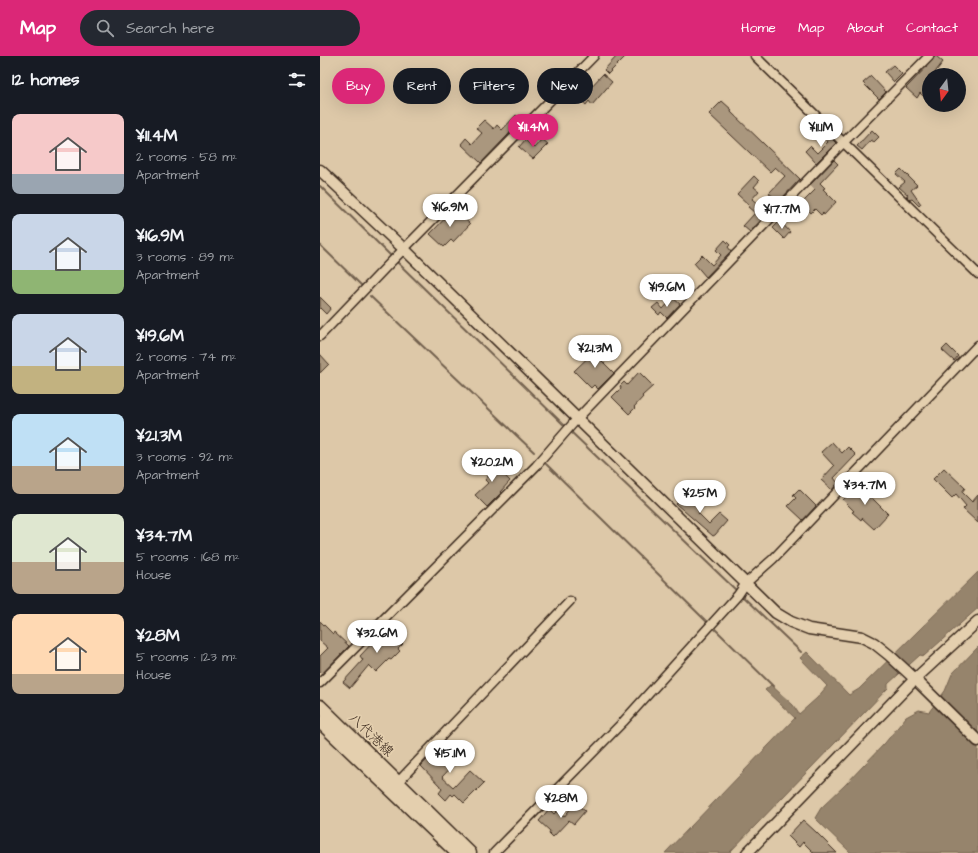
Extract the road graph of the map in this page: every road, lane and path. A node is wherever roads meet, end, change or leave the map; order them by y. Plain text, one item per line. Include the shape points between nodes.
1 (594, 56) edge
2 (755, 56) edge
3 (929, 56) edge
4 (843, 142) junction
5 (320, 170) edge
6 (402, 251) junction
7 (978, 274) edge
8 (320, 336) edge
9 (978, 345) edge
10 (577, 419) junction
11 (746, 583) junction
12 (570, 601) dead end
13 (978, 621) edge
14 (915, 679) junction
15 (320, 683) edge
16 (320, 706) edge
17 (320, 722) edge
18 (978, 741) edge
19 (398, 782) junction
20 (457, 853) edge
21 (470, 853) edge
22 (494, 853) edge
23 (747, 853) edge

1 - 6 street
2 - 4 street
3 - 4 street
4 - 7 street
4 - 10 street
5 - 6 street
6 - 8 street
6 - 10 street
9 - 11 street via 773,559
10 - 11 street
10 - 15 street via 536,466
11 - 14 street via 776,614 810,629 862,637 889,654
11 - 22 street via 623,722
12 - 19 street
13 - 14 street
14 - 18 street
14 - 23 street
16 - 19 main road, 八代港線
17 - 20 main road, 八代港線
19 - 21 main road, 八代港線

